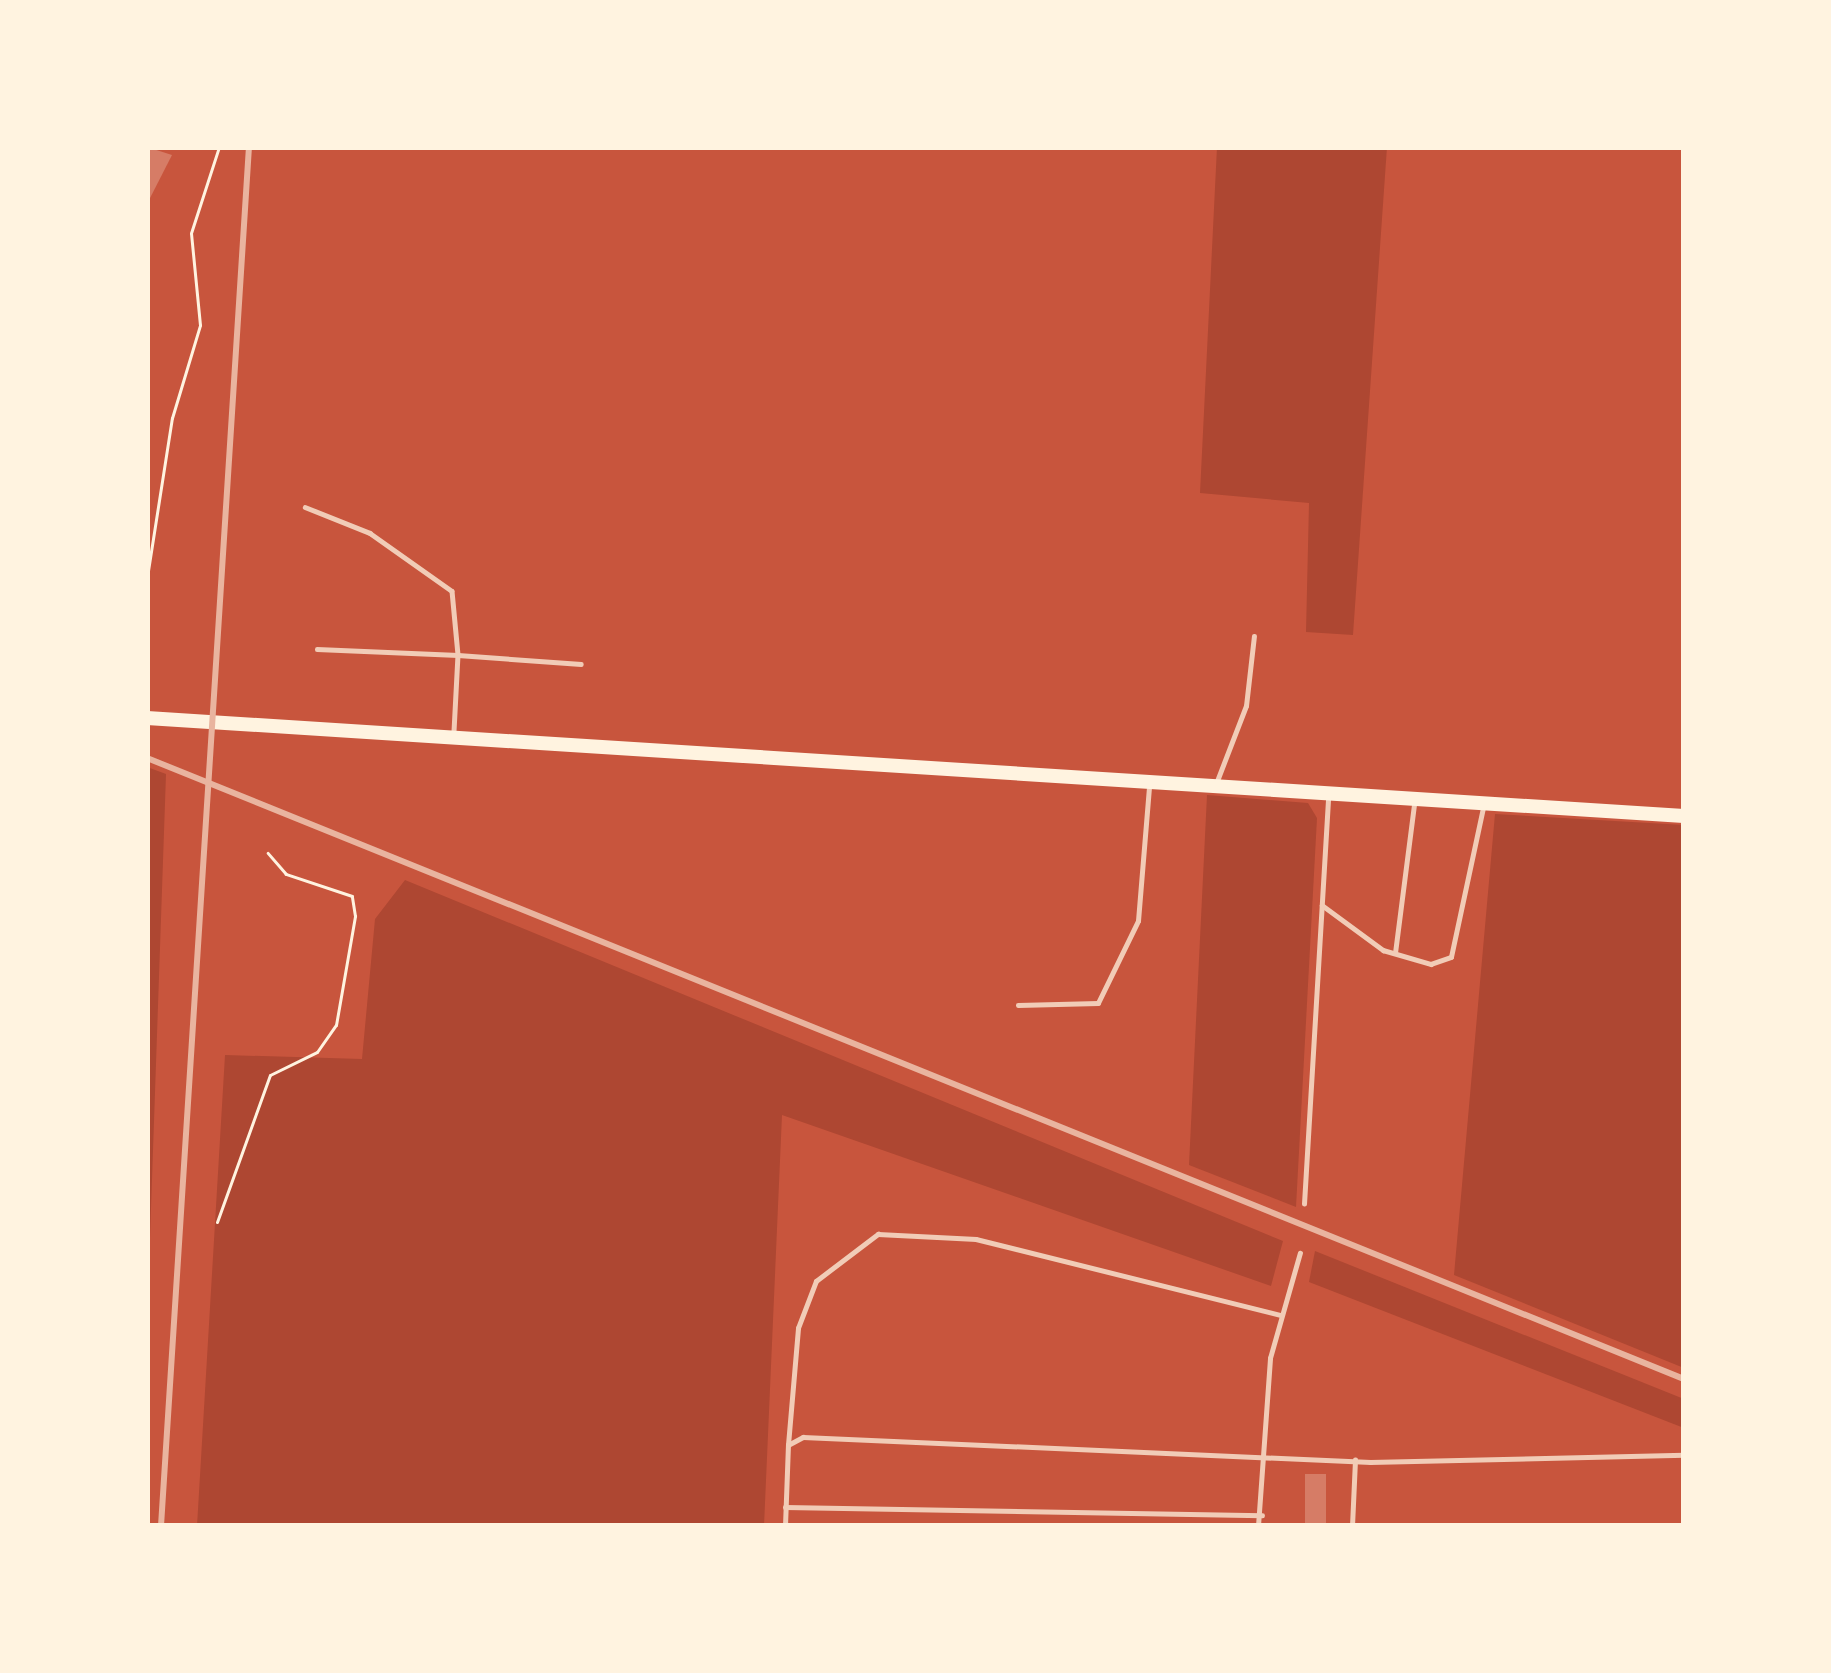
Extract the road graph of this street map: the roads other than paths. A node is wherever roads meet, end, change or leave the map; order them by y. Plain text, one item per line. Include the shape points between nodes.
1 (305, 507) dead end
2 (1254, 636) dead end
3 (317, 649) dead end
4 (458, 655) junction
5 (581, 664) dead end
6 (147, 718) edge
7 (454, 737) junction
8 (1149, 783) junction
9 (1215, 786) junction
10 (1329, 793) junction
11 (1415, 798) junction
12 (1484, 803) junction
13 (1684, 816) edge
14 (1322, 905) junction
15 (1395, 953) junction
16 (1018, 1005) dead end
17 (1304, 1204) dead end
18 (1300, 1252) dead end
19 (1281, 1315) junction
20 (788, 1445) junction
21 (1267, 1453) junction
22 (1684, 1455) edge
23 (1355, 1460) junction
24 (785, 1508) junction
25 (1262, 1514) junction
26 (785, 1526) edge
27 (1258, 1526) edge
28 (1352, 1526) edge

1 - 4 lane via 370,533 452,591
2 - 9 lane via 1246,706
3 - 4 lane
4 - 5 lane
4 - 7 lane
6 - 7 main road
7 - 8 main road
8 - 9 main road
8 - 16 lane via 1138,920 1098,1003
9 - 10 main road
10 - 11 main road
10 - 14 lane
11 - 12 main road
11 - 15 lane
12 - 13 main road
12 - 15 lane via 1466,927 1451,957
14 - 15 lane
14 - 17 lane
18 - 19 lane
19 - 20 lane via 976,1239 878,1234 817,1281 798,1328
19 - 21 lane
20 - 21 lane
20 - 24 lane
21 - 23 lane
21 - 25 lane
22 - 23 lane
23 - 28 lane
24 - 25 lane
24 - 26 lane
25 - 27 lane

